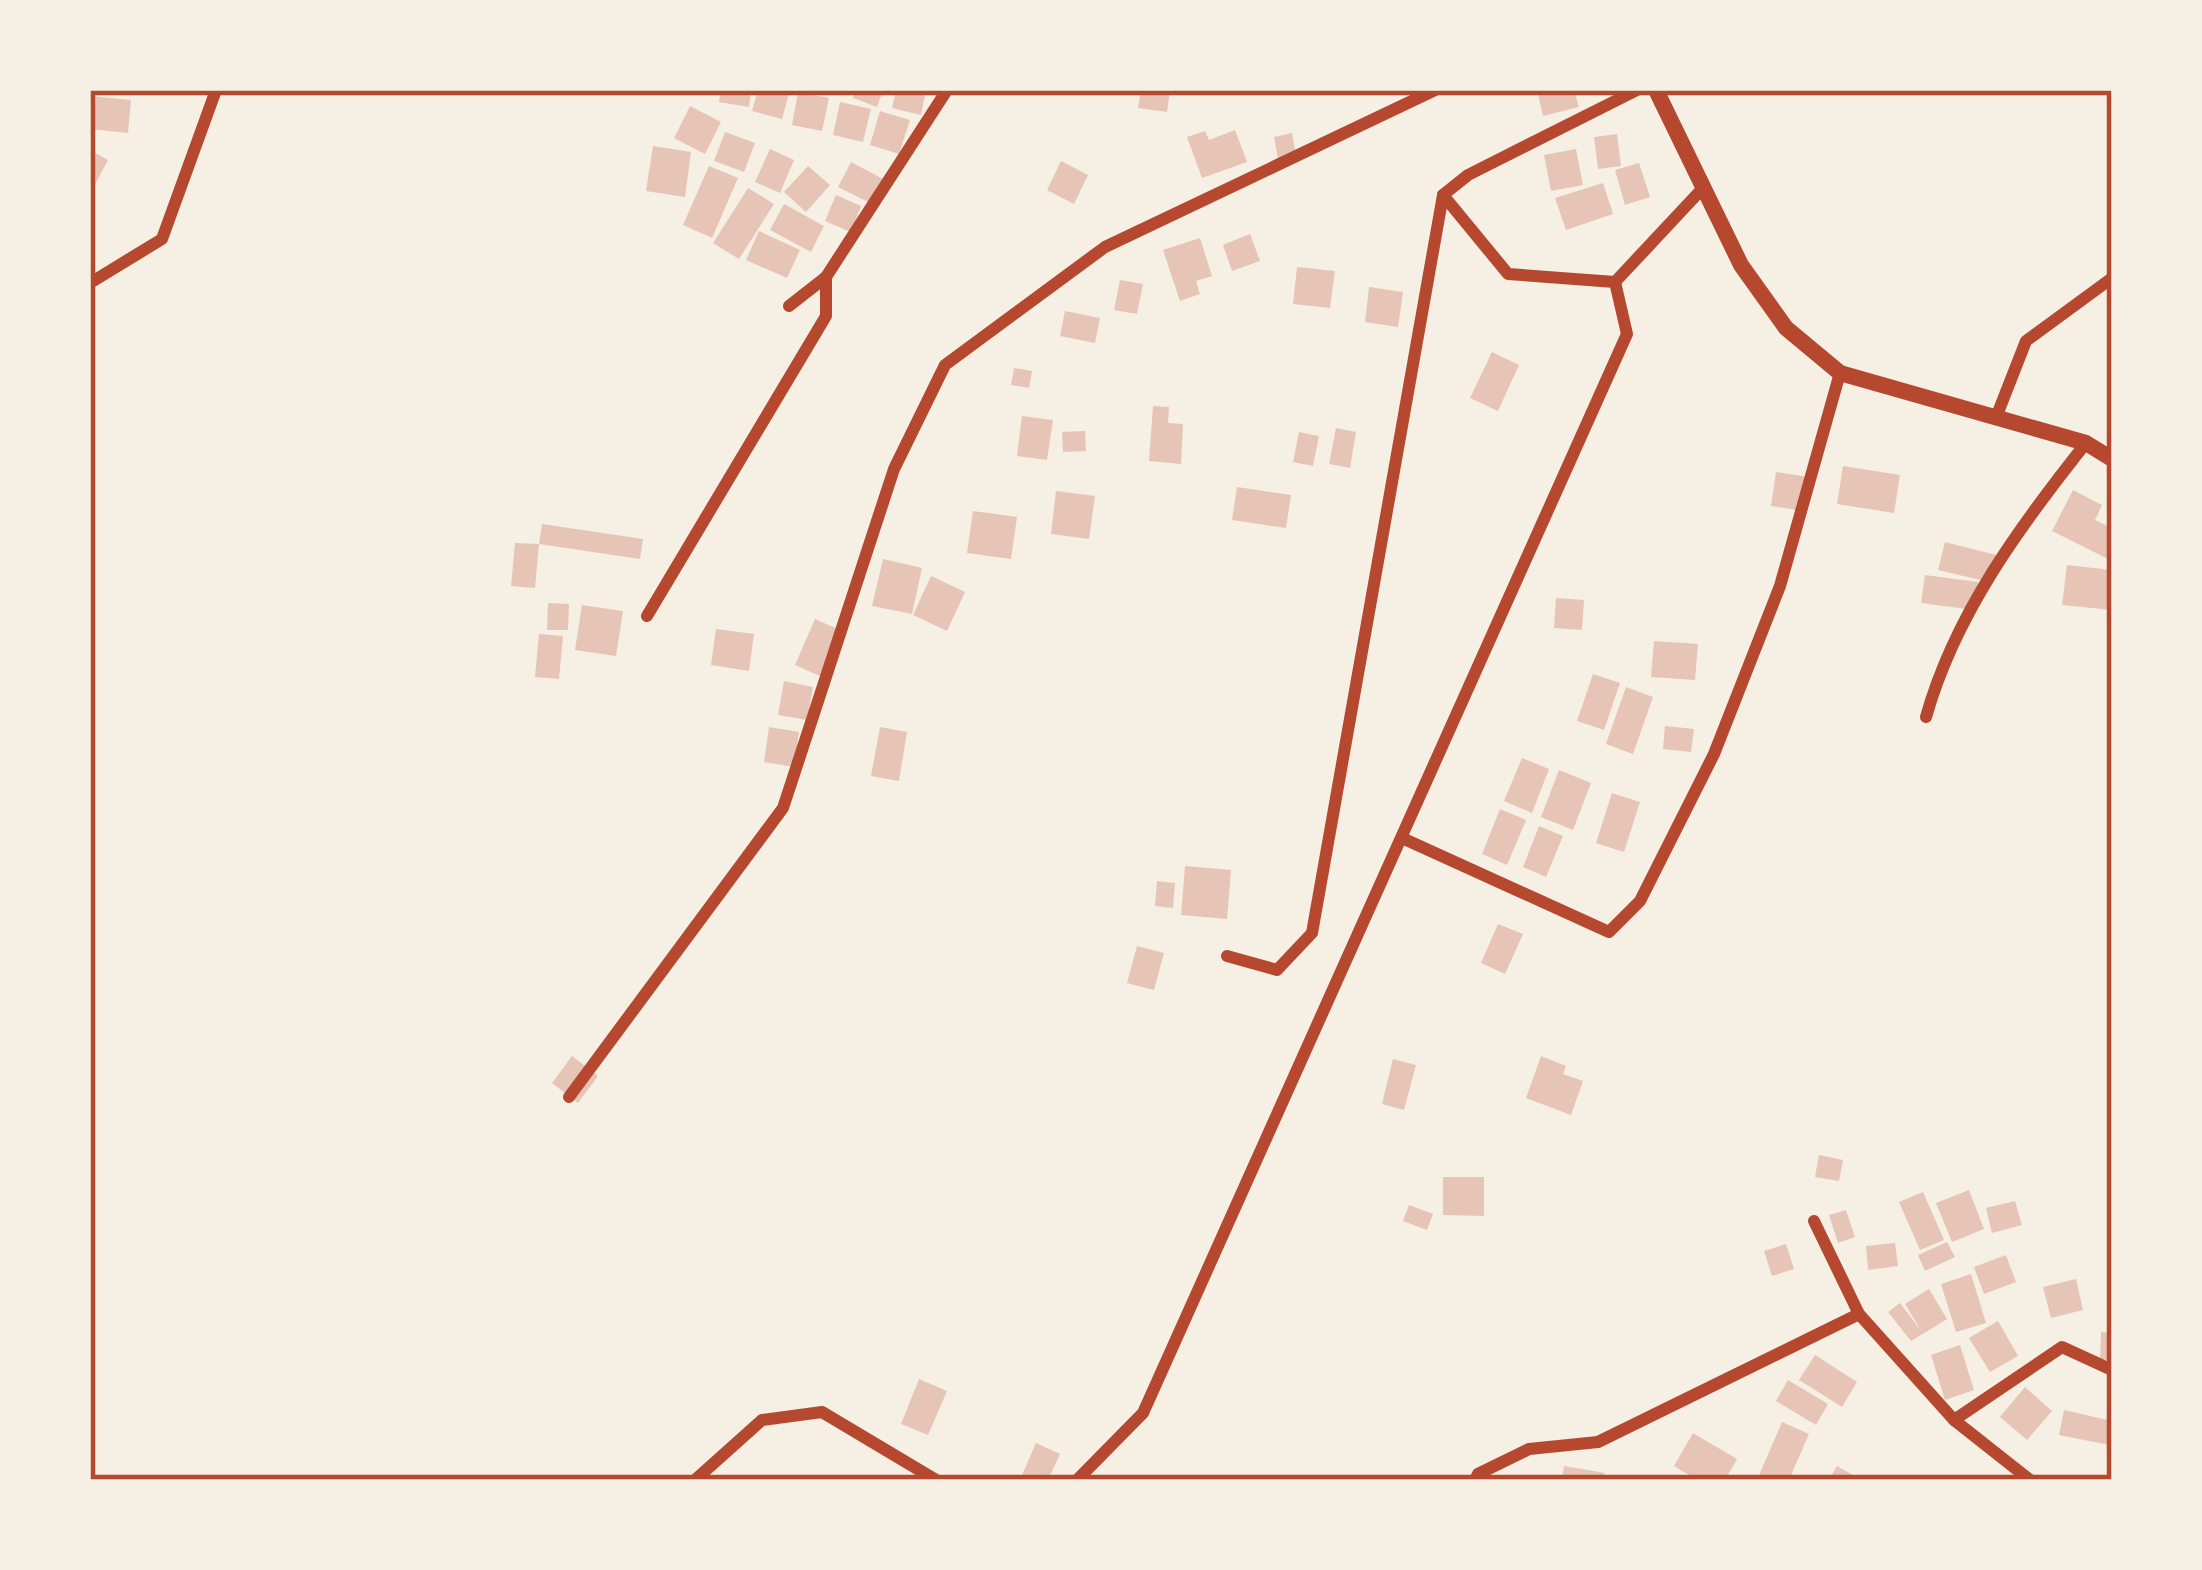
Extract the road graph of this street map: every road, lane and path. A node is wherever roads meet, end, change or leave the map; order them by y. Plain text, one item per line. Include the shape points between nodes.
1 (216, 90) edge
2 (947, 90) edge
3 (1435, 90) edge
4 (1637, 90) edge
5 (1656, 90) edge
6 (1702, 189) junction
7 (1443, 194) junction
8 (826, 278) junction
9 (2112, 278) edge
10 (1615, 282) junction
11 (90, 283) edge
12 (789, 306) dead end
13 (1840, 373) junction
14 (1997, 415) junction
15 (2086, 442) junction
16 (2112, 459) edge
17 (646, 616) dead end
18 (1926, 717) dead end
19 (1402, 838) junction
20 (1227, 956) dead end
21 (569, 1097) dead end
22 (1814, 1221) dead end
23 (1859, 1314) junction
24 (2112, 1370) edge
25 (1954, 1420) junction
26 (695, 1480) edge
27 (937, 1480) edge
28 (1077, 1480) edge
29 (1474, 1480) edge
30 (2030, 1480) edge

1 - 11 street via 162,239
2 - 8 street
3 - 21 street via 1105,247 945,365 895,470 783,808
4 - 7 street
5 - 6 main road
6 - 10 street
6 - 13 main road via 1786,328
7 - 10 street via 1508,274
7 - 20 street via 1312,933 1277,970
8 - 12 street
8 - 17 street via 826,316
9 - 14 street via 2026,341
10 - 19 street via 1627,334
13 - 14 main road
13 - 19 street via 1780,586 1714,754 1640,901 1609,932
14 - 15 main road
15 - 16 main road
15 - 18 street via 2018,530 1940,667
19 - 28 street via 1143,1413
22 - 23 street
23 - 25 street
23 - 29 street via 1598,1442 1529,1449
24 - 25 street via 2062,1347
25 - 30 street
26 - 27 street via 762,1420 822,1412

